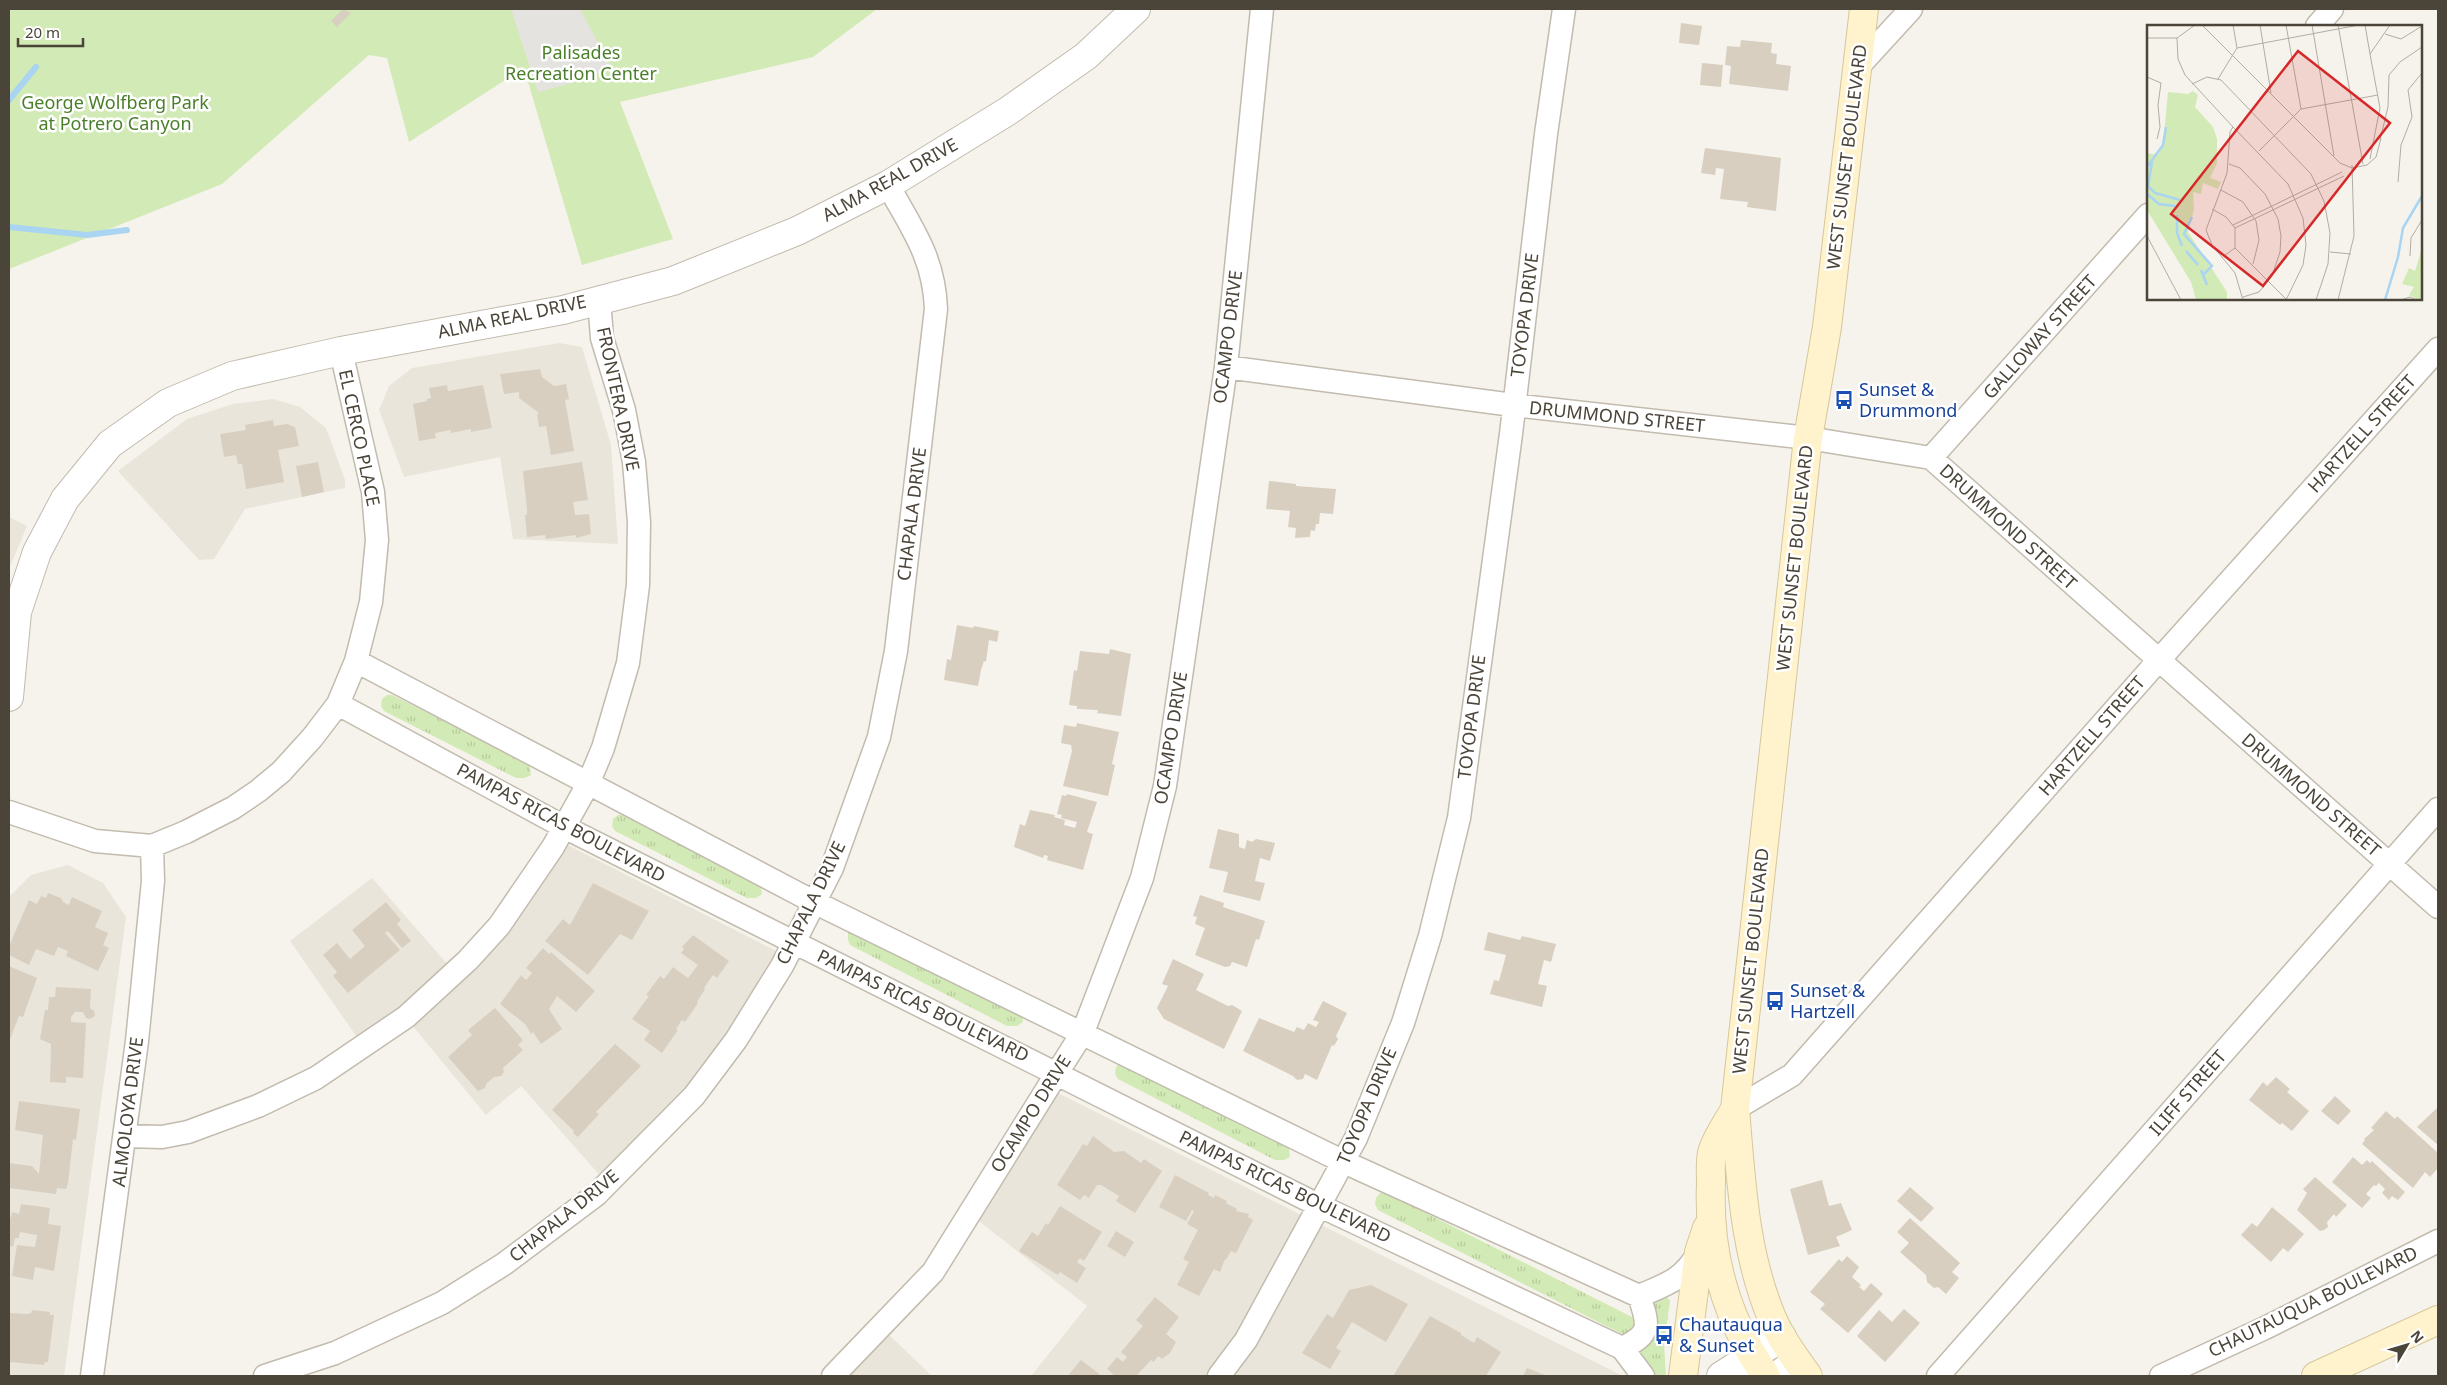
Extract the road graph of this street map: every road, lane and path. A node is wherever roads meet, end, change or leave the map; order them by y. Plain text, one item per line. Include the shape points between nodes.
1 (1136, 9) edge
2 (1262, 9) edge
3 (1564, 9) edge
4 (1864, 9) edge
5 (1911, 9) edge
6 (2332, 9) edge
7 (2318, 25) edge
8 (1857, 68) junction
9 (888, 185) junction
10 (2147, 216) edge
11 (599, 299) junction
12 (2438, 349) edge
13 (341, 351) junction
14 (1226, 367) junction
15 (1514, 405) junction
16 (1808, 438) junction
17 (1931, 458) junction
18 (356, 661) junction
19 (2158, 661) junction
20 (9, 697) edge
21 (338, 704) junction
22 (588, 784) junction
23 (2438, 809) edge
24 (9, 812) edge
25 (564, 827) junction
26 (152, 846) junction
27 (2390, 864) junction
28 (814, 902) junction
29 (2438, 907) edge
30 (794, 942) junction
31 (1082, 1032) junction
32 (1057, 1073) junction
33 (1735, 1109) junction
34 (126, 1136) junction
35 (1344, 1162) junction
36 (1320, 1206) junction
37 (1710, 1217) junction
38 (2438, 1240) edge
39 (1699, 1252) junction
40 (1639, 1296) junction
41 (2438, 1320) edge
42 (1782, 1337) junction
43 (1622, 1348) junction
44 (1760, 1367) edge
45 (1794, 1371) edge
46 (92, 1376) edge
47 (265, 1376) edge
48 (833, 1376) edge
49 (1218, 1376) edge
50 (1643, 1376) edge
51 (1683, 1376) edge
52 (1721, 1376) edge
53 (1938, 1376) edge
54 (2161, 1376) edge
55 (2316, 1376) edge

1 - 9 street, ALMA REAL DRIVE via 1086,56 1008,111
2 - 14 street, OCAMPO DRIVE
3 - 15 street, TOYOPA DRIVE
4 - 8 main road, WEST SUNSET BOULEVARD
5 - 8 street
6 - 7 street
8 - 16 main road, WEST SUNSET BOULEVARD via 1827,327
9 - 11 street, ALMA REAL DRIVE via 798,231 682,278
9 - 28 street, CHAPALA DRIVE via 926,254 935,288 936,309 896,651 879,737 832,868
10 - 17 street, GALLOWAY STREET
11 - 13 street, ALMA REAL DRIVE via 563,310
11 - 22 street, FRONTERA DRIVE via 602,338 624,410 634,462 639,522 638,585 628,663
12 - 19 street, HARTZELL STREET
13 - 18 street, EL CERCO PLACE via 374,492 376,540 371,602
13 - 20 street, ALMA REAL DRIVE via 232,376 168,403 110,444 65,499 37,552 17,612
14 - 15 street, DRUMMOND STREET
14 - 31 street, OCAMPO DRIVE via 1165,786 1142,878
15 - 16 street, DRUMMOND STREET
15 - 35 street, TOYOPA DRIVE via 1459,818 1430,936 1403,1023
16 - 17 street, DRUMMOND STREET
16 - 33 main road, WEST SUNSET BOULEVARD
17 - 19 street, DRUMMOND STREET
18 - 21 street, EL CERCO PLACE
18 - 22 street
19 - 27 street, DRUMMOND STREET
19 - 33 street, HARTZELL STREET via 1792,1075
21 - 25 street, PAMPAS RICAS BOULEVARD
21 - 26 street, EL CERCO PLACE via 281,772 258,791 233,808
22 - 25 street, FRONTERA DRIVE
22 - 28 street
23 - 27 street, ILIFF STREET
24 - 26 street, EL CERCO PLACE via 95,841
25 - 30 street, PAMPAS RICAS BOULEVARD
25 - 34 street, FRONTERA DRIVE via 500,926 406,1017 316,1078 258,1106 188,1132 162,1137
26 - 34 street, ALMOLOYA DRIVE via 153,881
27 - 29 street, DRUMMOND STREET
27 - 53 street, ILIFF STREET
28 - 30 street, CHAPALA DRIVE
28 - 31 street
30 - 32 street, PAMPAS RICAS BOULEVARD
30 - 47 street, CHAPALA DRIVE via 736,1040 694,1096 596,1195 504,1264 442,1303 335,1353
31 - 32 street, OCAMPO DRIVE
31 - 35 street
32 - 36 street, PAMPAS RICAS BOULEVARD
32 - 48 street, OCAMPO DRIVE via 933,1272
33 - 37 main road, WEST SUNSET BOULEVARD via 1712,1152
33 - 42 main road, WEST SUNSET BOULEVARD via 1742,1194 1755,1271
34 - 46 street, ALMOLOYA DRIVE
35 - 36 street, TOYOPA DRIVE
35 - 40 street
36 - 43 street, PAMPAS RICAS BOULEVARD
36 - 49 street, TOYOPA DRIVE via 1246,1340
37 - 39 main road
37 - 44 main road, WEST SUNSET BOULEVARD via 1727,1299 1745,1344
38 - 54 street, CHAUTAUQUA BOULEVARD via 2265,1328
39 - 40 street via 1682,1275
39 - 51 main road
40 - 43 street via 1647,1320 1646,1331 1639,1340
41 - 55 main road
42 - 44 street
42 - 45 main road, WEST SUNSET BOULEVARD
43 - 50 street, PAMPAS RICAS BOULEVARD
44 - 52 street

